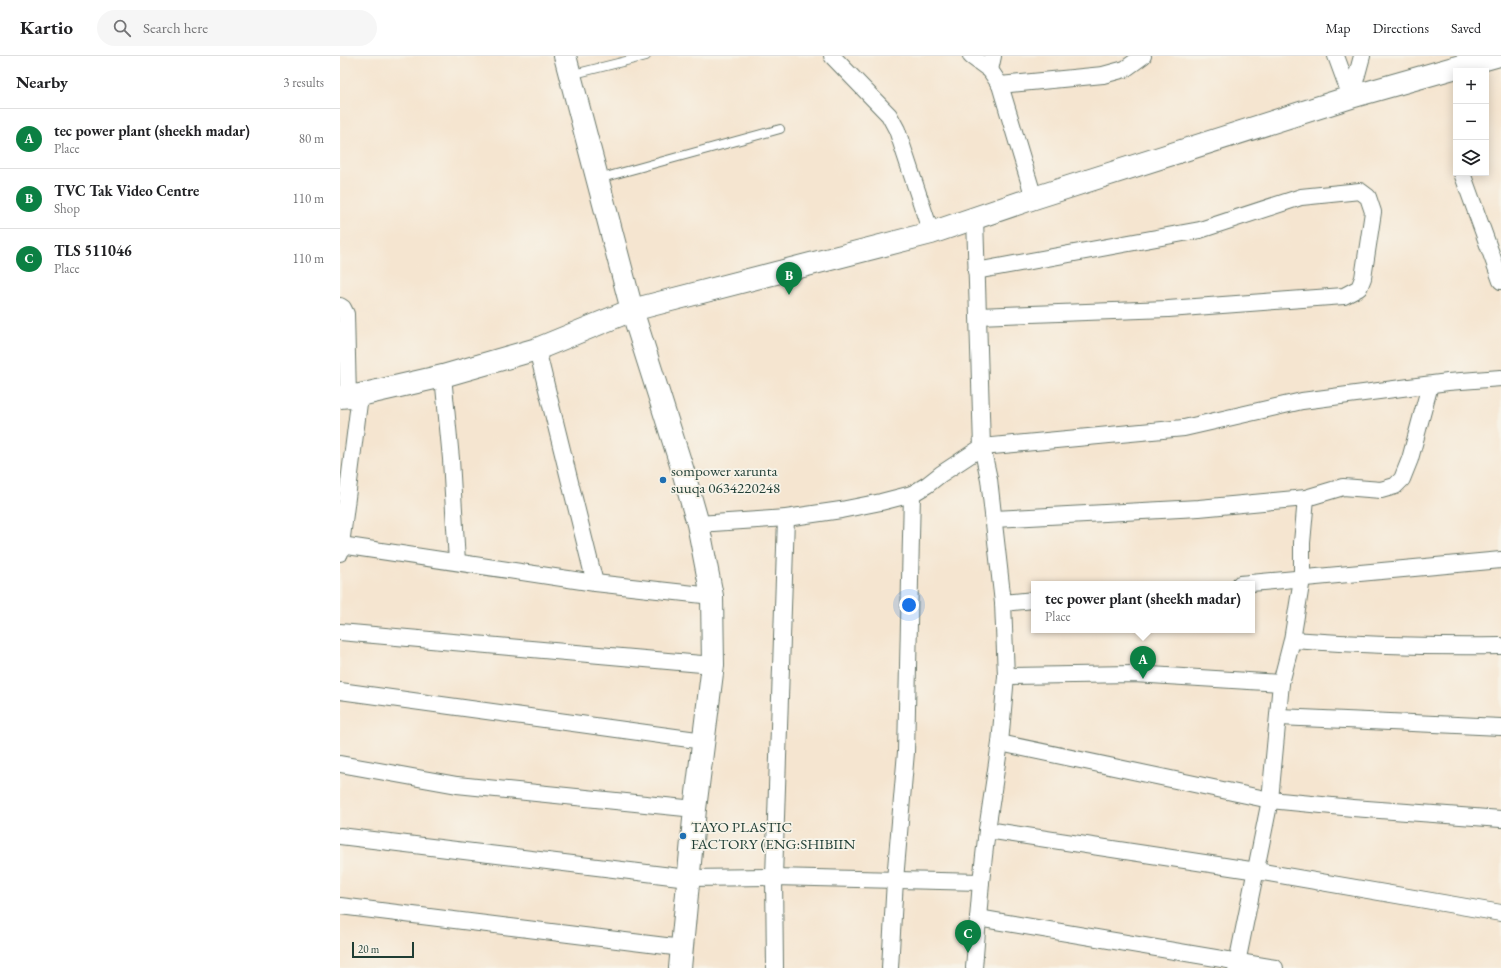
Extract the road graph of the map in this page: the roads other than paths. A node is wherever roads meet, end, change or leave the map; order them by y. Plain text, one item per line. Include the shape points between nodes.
1 (646, 56) edge
2 (832, 56) edge
3 (971, 56) edge
4 (1143, 56) edge
5 (1336, 56) edge
6 (1362, 56) edge
7 (1496, 56) edge
8 (991, 63) edge
9 (567, 66) edge
10 (1000, 85) junction
11 (1351, 97) junction
12 (780, 129) dead end
13 (1463, 176) edge
14 (597, 179) junction
15 (1034, 198) junction
16 (975, 218) junction
17 (932, 233) junction
18 (976, 271) junction
19 (1501, 281) edge
20 (340, 306) edge
21 (632, 310) junction
22 (978, 316) junction
23 (537, 349) junction
24 (442, 376) junction
25 (1501, 378) edge
26 (1430, 385) junction
27 (349, 396) edge
28 (982, 447) junction
29 (912, 494) junction
30 (1306, 498) junction
31 (343, 503) edge
32 (786, 518) junction
33 (994, 519) junction
34 (698, 524) junction
35 (341, 549) edge
36 (457, 562) junction
37 (1501, 562) edge
38 (1302, 579) junction
39 (1255, 583) edge
40 (596, 584) junction
41 (712, 596) junction
42 (1031, 600) edge
43 (1003, 603) junction
44 (340, 632) edge
45 (1292, 640) junction
46 (1501, 646) edge
47 (713, 665) junction
48 (1006, 676) junction
49 (1281, 683) junction
50 (340, 691) edge
51 (1279, 717) junction
52 (1501, 727) edge
53 (704, 741) junction
54 (1000, 743) junction
55 (340, 764) edge
56 (1270, 800) junction
57 (695, 809) junction
58 (1501, 819) edge
59 (987, 830) junction
60 (340, 836) edge
61 (1257, 871) junction
62 (774, 877) junction
63 (688, 878) junction
64 (894, 880) junction
65 (981, 882) junction
66 (340, 906) edge
67 (1501, 913) edge
68 (978, 918) junction
69 (681, 958) edge
70 (1237, 965) edge
71 (775, 968) edge
72 (890, 968) edge
73 (974, 968) edge
74 (1275, 968) edge

1 - 9 lane
2 - 17 street via 889,115 897,130
3 - 8 street via 976,61
4 - 10 street via 1125,69 1103,75
5 - 11 street
6 - 11 street
7 - 11 street
8 - 10 street
9 - 14 street
10 - 15 street
11 - 15 street
12 - 14 lane
13 - 19 street
14 - 21 street
15 - 16 street
16 - 17 street
16 - 18 street
17 - 21 street
18 - 22 street
18 - 22 street via 1200,230 1301,197 1360,191 1368,197 1373,212 1364,278 1359,288 1344,296 1168,309
20 - 27 street via 346,314
21 - 23 street
21 - 34 street
22 - 28 street
23 - 24 street
23 - 40 street
24 - 27 street
24 - 36 street via 451,459
25 - 26 street
26 - 28 street via 1302,401 1184,428
26 - 30 street via 1410,459 1399,483 1382,490 1343,487
27 - 31 street
28 - 29 street
28 - 33 street
29 - 32 street via 841,510
29 - 64 street via 906,752
30 - 33 street via 1199,508
30 - 38 street
31 - 35 street
32 - 34 street
32 - 62 street
33 - 43 street
34 - 41 street
35 - 36 street
36 - 40 street
37 - 38 street
38 - 39 street
38 - 45 street
40 - 41 street
41 - 47 street
42 - 43 street
43 - 48 street
44 - 47 street
45 - 46 street via 1350,644
45 - 49 street
47 - 53 street
48 - 49 street via 1134,674
48 - 54 street
49 - 51 street
50 - 53 street
51 - 52 street
51 - 56 street
53 - 57 street
54 - 56 street
54 - 59 street
55 - 57 street via 457,785
56 - 58 street
56 - 61 street
57 - 63 street
59 - 61 street
59 - 65 street
60 - 63 street
61 - 67 street
61 - 70 street
62 - 63 street
62 - 64 street
62 - 71 street
63 - 69 street
64 - 65 street
64 - 72 street
65 - 68 street
66 - 69 street
68 - 70 street
68 - 73 street
70 - 74 street

